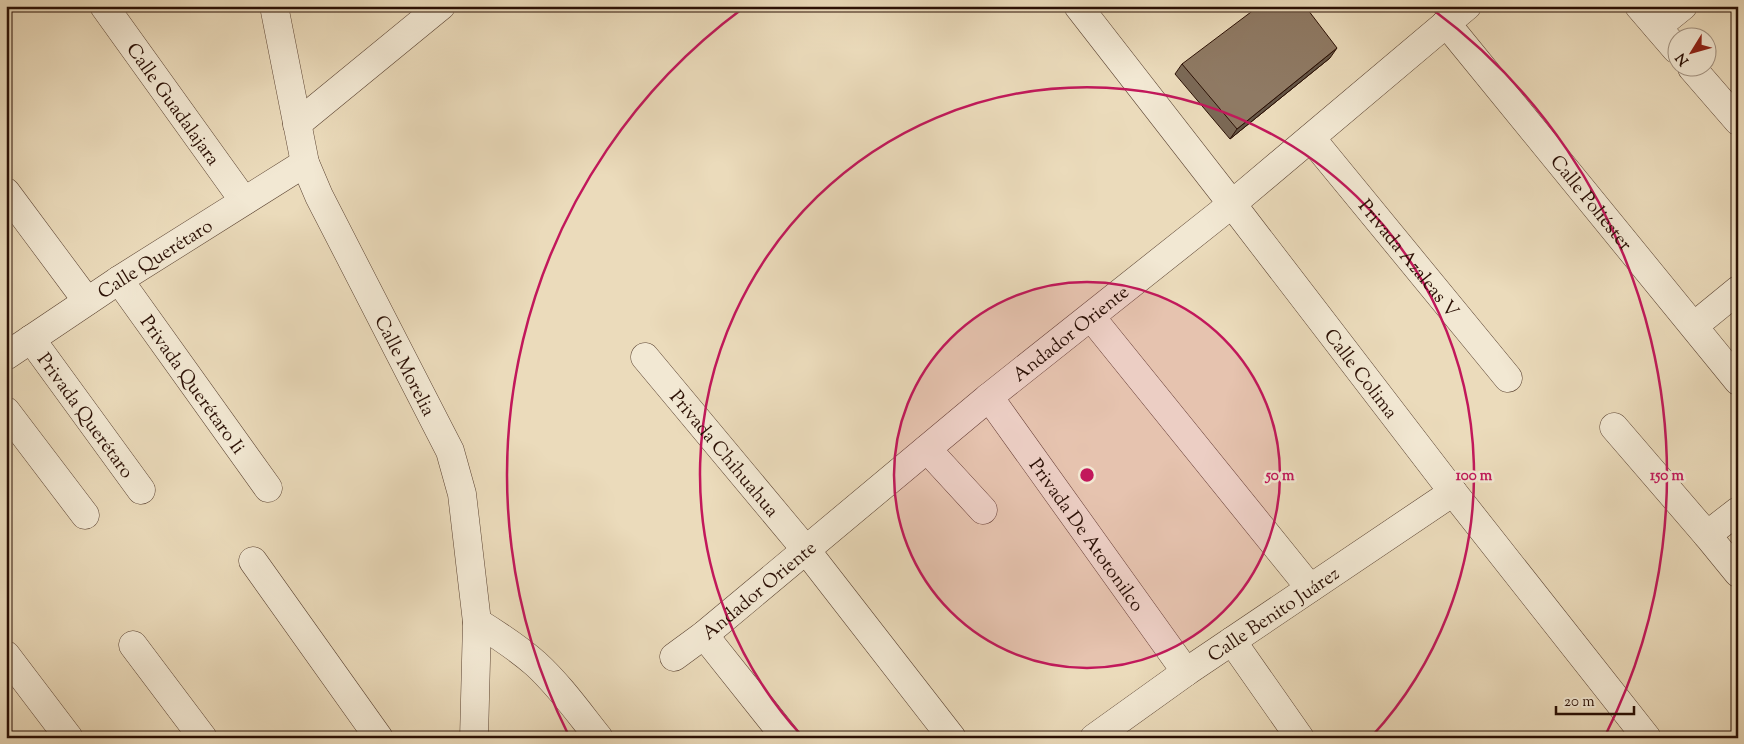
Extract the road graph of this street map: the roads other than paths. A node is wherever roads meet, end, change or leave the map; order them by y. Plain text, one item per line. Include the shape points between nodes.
1 (104, 6) edge
2 (274, 6) edge
3 (441, 6) edge
4 (1078, 6) edge
5 (1467, 6) edge
6 (1639, 6) edge
7 (1683, 6) edge
8 (1446, 23) junction
9 (1657, 27) junction
10 (1666, 38) edge
11 (1701, 78) edge
12 (1738, 121) edge
13 (297, 124) junction
14 (1311, 138) junction
15 (305, 163) junction
16 (6, 192) edge
17 (244, 201) junction
18 (1232, 204) junction
19 (119, 280) junction
20 (1738, 290) edge
21 (87, 301) junction
22 (1091, 317) junction
23 (1694, 326) junction
24 (31, 339) junction
25 (6, 356) edge
26 (645, 356) dead end
27 (1508, 378) dead end
28 (1738, 381) edge
29 (989, 397) junction
30 (6, 411) edge
31 (1614, 428) dead end
32 (927, 449) junction
33 (268, 488) dead end
34 (141, 490) dead end
35 (1453, 492) junction
36 (983, 510) dead end
37 (1738, 511) edge
38 (85, 515) dead end
39 (1707, 536) junction
40 (806, 550) junction
41 (252, 561) dead end
42 (1738, 574) edge
43 (1310, 588) junction
44 (477, 622) junction
45 (704, 635) junction
46 (1232, 641) junction
47 (133, 645) dead end
48 (6, 655) edge
49 (674, 657) dead end
50 (1186, 672) junction
51 (70, 738) edge
52 (203, 738) edge
53 (379, 738) edge
54 (474, 738) edge
55 (599, 738) edge
56 (786, 738) edge
57 (952, 738) edge
58 (1094, 738) edge
59 (1300, 738) edge
60 (1647, 738) edge

1 - 17 street, Calle Guadalajara
2 - 13 street, Calle Morelia
3 - 13 street
4 - 18 street, Calle Colima
5 - 8 street, Andador Oriente
6 - 9 street
7 - 9 street
8 - 14 street, Andador Oriente
8 - 23 street, Calle Poliéster
9 - 10 street
11 - 12 street
13 - 15 street, Calle Morelia
14 - 18 street, Andador Oriente
14 - 27 street, Privada Azaleas V
15 - 17 street, Calle Querétaro
15 - 44 street, Calle Morelia via 450,451 462,494
16 - 21 street
17 - 19 street, Calle Querétaro
18 - 22 street, Andador Oriente
18 - 35 street, Calle Colima
19 - 21 street, Calle Querétaro
19 - 33 street, Privada Querétaro Ii
20 - 23 street
21 - 24 street, Calle Querétaro
22 - 29 street, Andador Oriente
22 - 43 street
23 - 28 street, Calle Poliéster
24 - 25 street, Calle Querétaro
24 - 34 street, Privada Querétaro
26 - 40 street, Privada Chihuahua
29 - 32 street, Andador Oriente
29 - 50 street, Privada De Atotonilco
30 - 38 street
31 - 39 street
32 - 36 street
32 - 40 street, Andador Oriente
35 - 43 street, Calle Benito Juárez
35 - 60 street, Calle Colima
37 - 39 street
39 - 42 street
40 - 45 street, Andador Oriente
40 - 57 street, Privada Chihuahua
41 - 53 street
43 - 46 street, Calle Benito Juárez
44 - 54 street, Calle Morelia
44 - 55 street via 537,664
45 - 49 street, Andador Oriente
45 - 56 street
46 - 50 street, Calle Benito Juárez
46 - 59 street
47 - 52 street
48 - 51 street
50 - 58 street, Calle Benito Juárez

